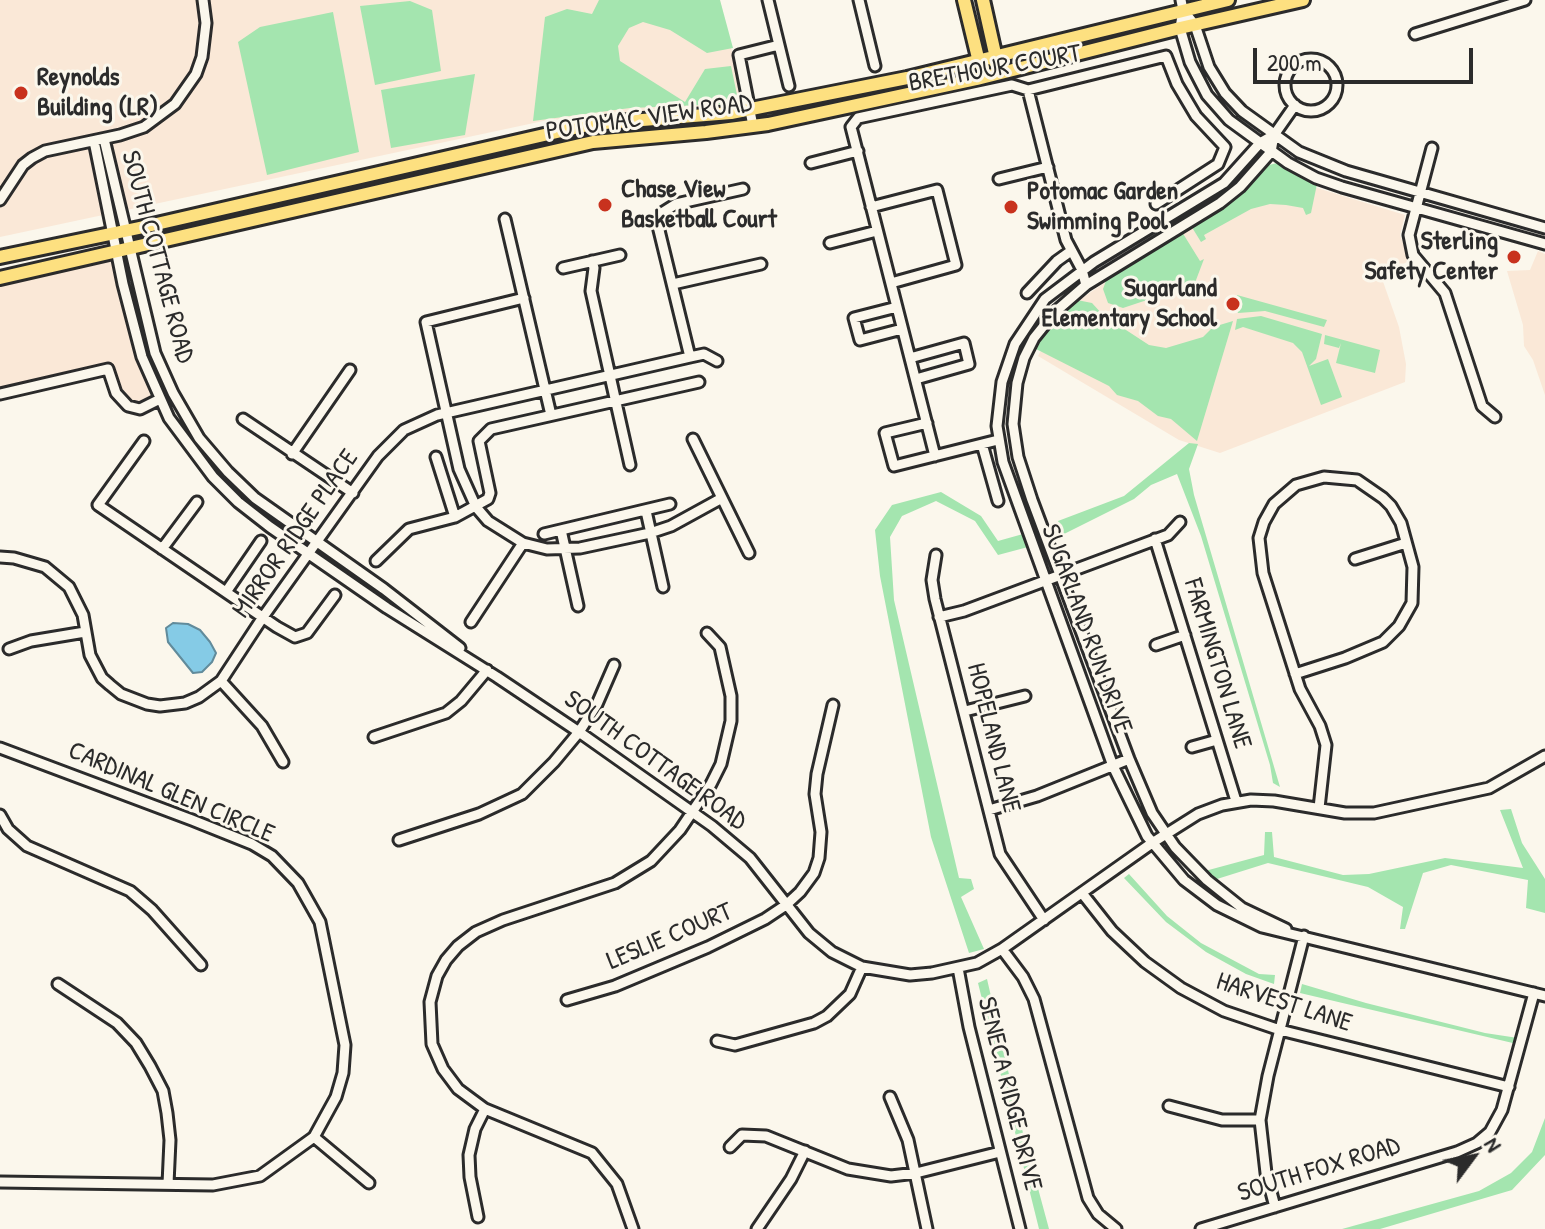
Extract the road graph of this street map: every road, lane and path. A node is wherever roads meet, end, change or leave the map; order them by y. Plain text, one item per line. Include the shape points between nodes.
1 (203, 0) edge
2 (768, 0) edge
3 (859, 0) edge
4 (964, 0) edge
5 (983, 0) edge
6 (1228, 0) edge
7 (1303, 0) edge
8 (1525, 0) edge
9 (1182, 5) edge
10 (1195, 25) junction
11 (1180, 28) junction
12 (1415, 34) dead end
13 (779, 45) junction
14 (996, 58) junction
15 (979, 62) junction
16 (875, 66) dead end
17 (990, 77) junction
18 (789, 86) dead end
19 (1028, 90) junction
20 (1295, 105) junction
21 (749, 110) junction
22 (753, 126) junction
23 (1274, 135) junction
24 (99, 140) junction
25 (1260, 143) junction
26 (1432, 148) dead end
27 (858, 151) junction
28 (1271, 152) junction
29 (811, 163) dead end
30 (1048, 167) junction
31 (999, 179) dead end
32 (743, 189) dead end
33 (1420, 192) junction
34 (0, 200) edge
35 (1156, 204) dead end
36 (871, 207) junction
37 (1416, 207) junction
38 (505, 219) dead end
39 (1545, 228) edge
40 (877, 231) junction
41 (119, 233) junction
42 (830, 243) dead end
43 (1545, 244) edge
44 (123, 250) junction
45 (1071, 251) junction
46 (620, 255) dead end
47 (0, 257) edge
48 (592, 261) junction
49 (761, 264) dead end
50 (563, 268) dead end
51 (1082, 270) junction
52 (0, 278) edge
53 (891, 283) junction
54 (673, 284) junction
55 (1086, 285) junction
56 (1027, 293) dead end
57 (524, 298) junction
58 (897, 307) junction
59 (902, 329) junction
60 (690, 357) junction
61 (910, 358) junction
62 (717, 361) dead end
63 (350, 370) dead end
64 (609, 376) junction
65 (916, 379) junction
66 (699, 382) dead end
67 (545, 390) junction
68 (0, 394) edge
69 (160, 399) junction
70 (615, 401) junction
71 (447, 413) junction
72 (551, 415) junction
73 (1495, 417) dead end
74 (243, 419) dead end
75 (927, 423) junction
76 (693, 439) dead end
77 (998, 440) junction
78 (144, 441) dead end
79 (982, 444) junction
80 (292, 454) junction
81 (935, 456) junction
82 (436, 457) dead end
83 (630, 465) dead end
84 (353, 493) junction
85 (722, 498) junction
86 (998, 501) dead end
87 (197, 502) dead end
88 (670, 504) dead end
89 (476, 507) junction
90 (646, 511) junction
91 (455, 517) junction
92 (1180, 522) dead end
93 (561, 530) junction
94 (650, 533) junction
95 (544, 534) dead end
96 (1155, 539) junction
97 (261, 541) dead end
98 (317, 542) junction
99 (523, 543) junction
100 (1406, 543) junction
101 (162, 549) junction
102 (566, 550) junction
103 (749, 553) dead end
104 (309, 554) junction
105 (936, 555) dead end
106 (0, 557) edge
107 (1355, 559) dead end
108 (376, 561) dead end
109 (1059, 575) junction
110 (1045, 581) junction
111 (663, 587) dead end
112 (226, 592) junction
113 (335, 595) dead end
114 (578, 606) dead end
115 (263, 617) junction
116 (939, 617) junction
117 (471, 622) dead end
118 (85, 632) junction
119 (707, 633) dead end
120 (1185, 635) junction
121 (1156, 645) dead end
122 (9, 649) dead end
123 (614, 665) dead end
124 (487, 670) junction
125 (1295, 674) junction
126 (221, 681) junction
127 (1025, 696) dead end
128 (833, 705) dead end
129 (965, 711) junction
130 (579, 732) junction
131 (374, 737) dead end
132 (1217, 740) junction
133 (1192, 747) dead end
134 (1, 750) edge
135 (1545, 758) edge
136 (1129, 759) junction
137 (283, 762) dead end
138 (1113, 766) junction
139 (1236, 801) junction
140 (1319, 808) junction
141 (989, 810) junction
142 (693, 811) junction
143 (0, 815) edge
144 (1166, 834) junction
145 (399, 840) dead end
146 (1152, 843) junction
147 (1082, 893) junction
148 (786, 905) junction
149 (1044, 920) junction
150 (1304, 936) junction
151 (1002, 949) junction
152 (201, 965) dead end
153 (862, 967) junction
154 (958, 968) junction
155 (58, 984) dead end
156 (1534, 993) junction
157 (1545, 996) edge
158 (567, 1000) dead end
159 (1280, 1030) junction
160 (717, 1041) dead end
161 (1509, 1087) junction
162 (890, 1097) dead end
163 (1169, 1106) dead end
164 (485, 1109) junction
165 (1260, 1120) junction
166 (314, 1137) junction
167 (730, 1147) dead end
168 (805, 1151) junction
169 (1000, 1152) junction
170 (916, 1173) junction
171 (0, 1182) edge
172 (369, 1183) dead end
173 (168, 1184) junction
174 (1275, 1207) junction
175 (478, 1217) dead end
176 (633, 1229) edge
177 (757, 1229) edge
178 (927, 1229) edge
179 (1020, 1229) edge
180 (1116, 1229) edge
181 (1201, 1229) edge

1 - 24 street via 204,46 186,90 151,123
2 - 13 street
3 - 16 street
4 - 15 main road
5 - 14 main road
6 - 9 main road, POTOMAC VIEW ROAD
7 - 10 main road, POTOMAC VIEW ROAD
8 - 12 street
9 - 10 street
9 - 11 street
9 - 14 main road, POTOMAC VIEW ROAD
10 - 11 main road, POTOMAC VIEW ROAD
10 - 23 street via 1218,84
11 - 17 main road, POTOMAC VIEW ROAD
11 - 25 street via 1207,95
13 - 18 street
13 - 21 street via 739,55
14 - 15 main road, POTOMAC VIEW ROAD
14 - 17 main road
15 - 17 main road
15 - 21 main road, POTOMAC VIEW ROAD
17 - 22 main road, POTOMAC VIEW ROAD
19 - 27 street, BRETHOUR COURT via 1012,85 858,118 851,127
19 - 30 street
19 - 35 street, BRETHOUR COURT via 1166,56 1184,98 1225,147 1218,164
20 - 20 street via 1316,110 1331,101 1336,80 1324,63 1305,60 1289,72 1286,92
20 - 23 street
21 - 22 street
21 - 41 main road, POTOMAC VIEW ROAD via 592,124
22 - 44 main road, POTOMAC VIEW ROAD via 593,142
23 - 25 street, SUGARLAND RUN DRIVE
23 - 28 street
23 - 33 street via 1324,164
24 - 34 street via 32,158
24 - 41 street, SOUTH COTTAGE ROAD
25 - 28 street
25 - 51 street, SUGARLAND RUN DRIVE via 1224,183
26 - 33 street
27 - 29 street
27 - 36 street, BRETHOUR COURT
28 - 37 street via 1316,178
28 - 55 street, SUGARLAND RUN DRIVE via 1233,194
30 - 31 street
30 - 45 street
32 - 54 street via 676,204 660,214 657,222
33 - 37 street
33 - 39 street
36 - 40 street, BRETHOUR COURT
36 - 53 street via 937,190 953,250 956,265
37 - 43 street
37 - 73 street via 1409,235 1413,255 1445,293 1482,406
38 - 57 street
40 - 42 street
40 - 53 street, BRETHOUR COURT
41 - 44 street, SOUTH COTTAGE ROAD
41 - 47 main road, POTOMAC VIEW ROAD
44 - 52 main road, POTOMAC VIEW ROAD
44 - 69 street, SOUTH COTTAGE ROAD via 142,357
44 - 98 street, SOUTH COTTAGE ROAD via 155,353 187,419 242,486
45 - 51 street
45 - 56 street
46 - 48 street
48 - 50 street
48 - 64 street via 591,291
49 - 54 street
51 - 55 street
51 - 77 street, SUGARLAND RUN DRIVE via 1045,299 1015,344 1002,382
53 - 58 street, BRETHOUR COURT
54 - 60 street
55 - 109 street, SUGARLAND RUN DRIVE via 1034,338 1014,398 1018,457
57 - 67 street
57 - 71 street via 426,322
58 - 59 street, BRETHOUR COURT
58 - 59 street via 854,318 860,340
59 - 61 street, BRETHOUR COURT
60 - 62 street, MIRROR RIDGE PLACE via 704,354
60 - 64 street, MIRROR RIDGE PLACE
61 - 65 street, BRETHOUR COURT
61 - 65 street via 964,343 969,364
63 - 80 street
64 - 67 street, MIRROR RIDGE PLACE
64 - 70 street
65 - 75 street, BRETHOUR COURT
66 - 70 street
67 - 71 street, MIRROR RIDGE PLACE
67 - 72 street
68 - 69 street via 108,369 116,393 128,406 140,409
69 - 104 street, SOUTH COTTAGE ROAD via 191,451 224,489
70 - 72 street
70 - 83 street
71 - 84 street, MIRROR RIDGE PLACE via 417,422 396,437
71 - 89 street via 459,469
72 - 89 street via 484,434 478,449 490,493
74 - 80 street
75 - 81 street, BRETHOUR COURT
75 - 81 street via 885,433 894,466
76 - 85 street
77 - 79 street
77 - 110 street, SUGARLAND RUN DRIVE
78 - 101 street via 98,505
79 - 81 street
79 - 86 street
80 - 84 street
82 - 91 street
84 - 98 street, MIRROR RIDGE PLACE
85 - 94 street
85 - 103 street
87 - 101 street
88 - 90 street
89 - 91 street
89 - 99 street
90 - 93 street
90 - 94 street
91 - 108 street via 409,529
92 - 96 street via 1168,535
93 - 95 street
93 - 102 street
94 - 102 street
94 - 111 street
96 - 109 street
96 - 120 street, FARMINGTON LANE
97 - 112 street
98 - 104 street, MIRROR RIDGE PLACE
98 - 124 street, SOUTH COTTAGE ROAD via 422,616
99 - 102 street
99 - 117 street
100 - 107 street
100 - 125 street via 1414,585 1412,603 1399,626 1372,647
100 - 125 street via 1391,506 1357,480 1307,480 1274,504 1261,530 1260,560
101 - 112 street
102 - 114 street
104 - 115 street, MIRROR RIDGE PLACE
104 - 124 street, SOUTH COTTAGE ROAD
105 - 116 street, HOPELAND LANE via 932,580
106 - 118 street, MIRROR RIDGE PLACE via 28,560 62,579 79,603
109 - 110 street
109 - 136 street, SUGARLAND RUN DRIVE
110 - 116 street
110 - 138 street, SUGARLAND RUN DRIVE
112 - 115 street
113 - 115 street via 302,636 289,635
115 - 126 street, MIRROR RIDGE PLACE
116 - 129 street, HOPELAND LANE
118 - 122 street
118 - 126 street, MIRROR RIDGE PLACE via 102,678 121,694 147,704 185,703
119 - 142 street via 720,647 731,721 721,764
120 - 121 street
120 - 132 street, FARMINGTON LANE
123 - 130 street
124 - 130 street, SOUTH COTTAGE ROAD
124 - 131 street via 446,713
125 - 140 street via 1326,745
126 - 137 street via 262,726
127 - 129 street
128 - 148 street, LESLIE COURT via 817,774 819,858 808,883
129 - 141 street, HOPELAND LANE
130 - 142 street, SOUTH COTTAGE ROAD
130 - 145 street via 537,781 506,803
132 - 133 street
132 - 139 street, FARMINGTON LANE
134 - 166 street, CARDINAL GLEN CIRCLE via 252,844 298,883 320,922 345,1045 336,1097
135 - 140 street, SOUTH COTTAGE ROAD via 1472,793 1365,814
136 - 138 street
136 - 144 street, SUGARLAND RUN DRIVE
138 - 141 street
138 - 146 street, SUGARLAND RUN DRIVE
139 - 140 street, SOUTH COTTAGE ROAD
139 - 144 street, SOUTH COTTAGE ROAD via 1198,814
141 - 149 street, HOPELAND LANE via 1005,864
142 - 148 street, SOUTH COTTAGE ROAD via 750,858
142 - 164 street via 665,847 635,873 606,888 489,925 466,938 446,960 430,1002 432,1044 449,1079
143 - 152 street via 27,846 130,891
144 - 146 street, SOUTH COTTAGE ROAD
144 - 150 street, SUGARLAND RUN DRIVE via 1197,871 1242,908
146 - 147 street, SOUTH COTTAGE ROAD
146 - 150 street, SUGARLAND RUN DRIVE via 1184,880 1217,905 1262,927
147 - 149 street, SOUTH COTTAGE ROAD
147 - 159 street, HARVEST LANE via 1119,938 1181,988 1224,1011
148 - 153 street, SOUTH COTTAGE ROAD via 820,943
148 - 158 street, LESLIE COURT via 670,964
149 - 151 street, SOUTH COTTAGE ROAD
150 - 156 street, SUGARLAND RUN DRIVE
150 - 159 street
151 - 154 street, SOUTH COTTAGE ROAD
151 - 180 street via 1034,999 1088,1198
153 - 154 street, SOUTH COTTAGE ROAD via 910,975
153 - 160 street via 850,994 814,1023 735,1045
154 - 169 street, SENECA RIDGE DRIVE
155 - 173 street via 117,1023 150,1066 167,1113
156 - 157 street, SUGARLAND RUN DRIVE
156 - 161 street, SOUTH FOX ROAD
159 - 161 street, HARVEST LANE
159 - 165 street
161 - 174 street, SOUTH FOX ROAD via 1490,1132 1469,1147
162 - 170 street
163 - 165 street via 1222,1120
164 - 175 street via 469,1155
164 - 176 street via 592,1153 617,1184
165 - 174 street
166 - 172 street
166 - 173 street, CARDINAL GLEN CIRCLE via 260,1176 213,1185
167 - 168 street via 742,1135 754,1135
168 - 170 street via 866,1174
168 - 177 street
169 - 170 street
169 - 179 street, SENECA RIDGE DRIVE
170 - 178 street
171 - 173 street, CARDINAL GLEN CIRCLE
174 - 181 street, SOUTH FOX ROAD

